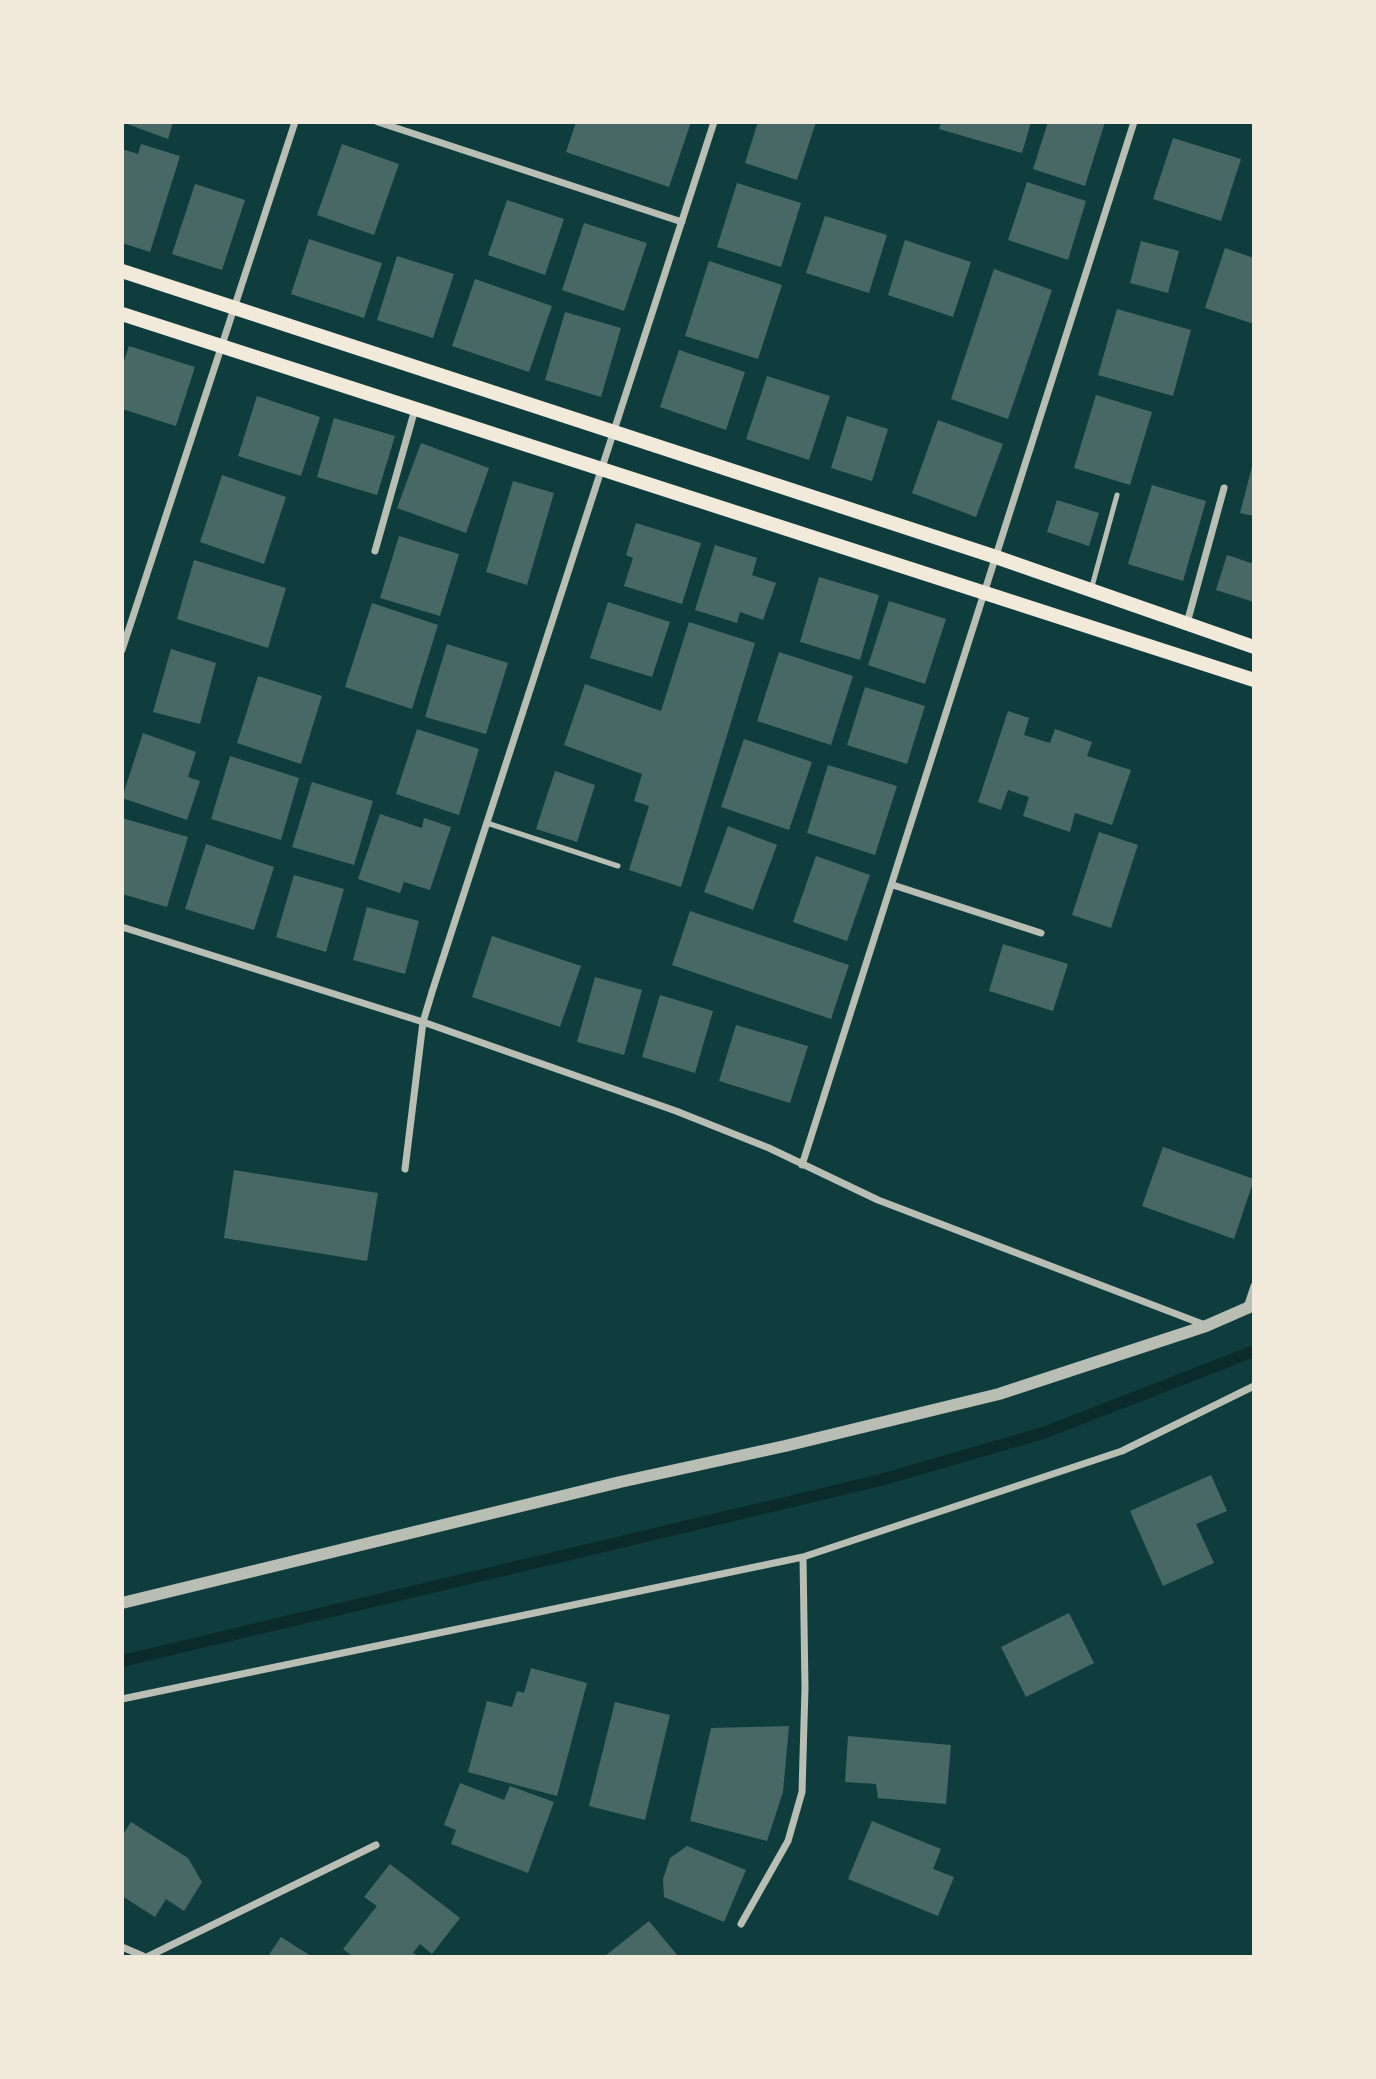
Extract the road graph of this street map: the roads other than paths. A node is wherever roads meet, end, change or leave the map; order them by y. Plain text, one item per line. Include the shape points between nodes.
1 (295, 122) edge
2 (378, 122) edge
3 (715, 122) edge
4 (1134, 122) edge
5 (682, 222) junction
6 (122, 271) edge
7 (235, 307) junction
8 (122, 314) edge
9 (222, 345) junction
10 (415, 408) junction
11 (616, 432) junction
12 (604, 470) junction
13 (1224, 488) dead end
14 (1117, 495) dead end
15 (375, 551) dead end
16 (996, 556) junction
17 (1091, 590) junction
18 (985, 593) junction
19 (1187, 624) junction
20 (1254, 647) edge
21 (122, 650) edge
22 (1254, 680) edge
23 (487, 823) junction
24 (618, 866) dead end
25 (893, 885) junction
26 (122, 927) edge
27 (1041, 933) dead end
28 (424, 1022) junction
29 (802, 1166) junction
30 (405, 1169) dead end
31 (1254, 1286) edge
32 (1250, 1306) edge
33 (1206, 1326) junction
34 (1254, 1386) edge
35 (803, 1557) junction
36 (122, 1603) edge
37 (122, 1699) edge
38 (376, 1845) dead end
39 (741, 1924) dead end
40 (122, 1947) edge
41 (143, 1956) edge
42 (149, 1956) edge

1 - 7 street
2 - 5 street
3 - 5 street
4 - 16 street
5 - 11 street
6 - 7 main road
7 - 9 street
7 - 11 main road
8 - 9 main road
9 - 10 main road
9 - 21 street
10 - 12 main road
10 - 15 street
11 - 12 street
11 - 16 main road
12 - 18 main road
12 - 23 street
13 - 19 street
14 - 17 lane
16 - 17 main road
16 - 18 street
17 - 19 main road
18 - 22 main road
18 - 25 street
19 - 20 main road
23 - 24 lane
23 - 28 street
25 - 27 street
25 - 29 street
26 - 28 street
28 - 29 street via 676,1111
28 - 30 street
29 - 33 street via 878,1200
31 - 32 street
32 - 33 street
33 - 36 street via 986,1397
34 - 35 street via 1122,1451
35 - 37 street
35 - 39 street via 802,1793 788,1841
38 - 42 street
40 - 41 street

